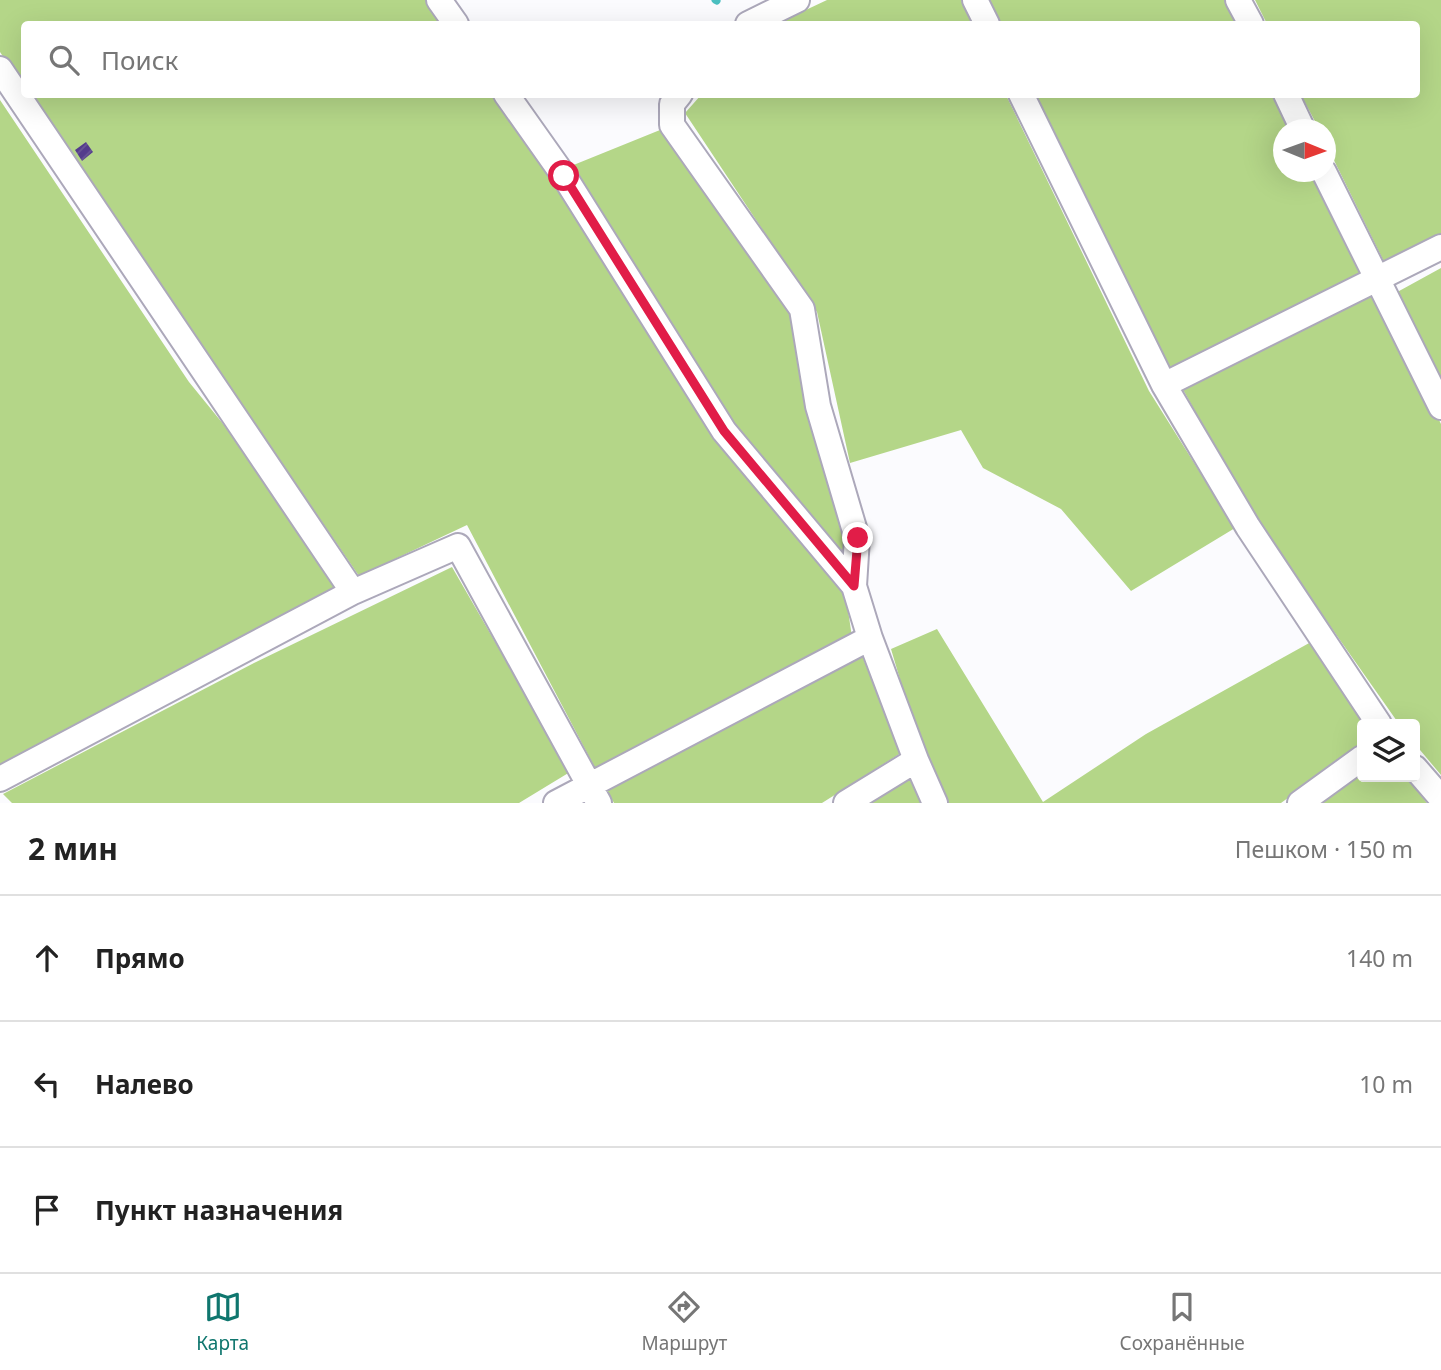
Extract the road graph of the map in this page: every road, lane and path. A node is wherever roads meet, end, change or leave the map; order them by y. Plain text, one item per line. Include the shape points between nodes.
1 (439, 0) edge
2 (797, 0) edge
3 (975, 0) edge
4 (1238, 0) edge
5 (454, 21) edge
6 (754, 21) edge
7 (986, 21) edge
8 (1249, 21) edge
9 (0, 69) edge
10 (509, 98) edge
11 (677, 98) edge
12 (1023, 98) edge
13 (1288, 98) edge
14 (1298, 119) edge
15 (1329, 182) edge
16 (1441, 247) edge
17 (1378, 278) junction
18 (1164, 385) junction
19 (1441, 407) edge
20 (854, 586) junction
21 (353, 593) junction
22 (870, 638) junction
23 (1376, 719) edge
24 (916, 760) junction
25 (1357, 762) edge
26 (1420, 774) edge
27 (0, 779) edge
28 (594, 793) edge
29 (1441, 798) edge
30 (556, 803) edge
31 (846, 803) edge
32 (935, 803) edge
33 (1300, 803) edge

1 - 5 lane
2 - 6 lane
3 - 7 lane
4 - 8 lane
9 - 21 lane
10 - 20 lane via 564,176 724,431
11 - 20 lane via 672,104 672,125 802,309 818,406 858,538
12 - 18 lane
13 - 14 lane
15 - 17 lane
16 - 17 lane
17 - 18 lane
17 - 19 lane
18 - 23 lane via 1248,527
20 - 22 lane
21 - 27 lane
21 - 28 lane via 458,547
22 - 24 lane
22 - 28 lane
24 - 31 lane
24 - 32 lane
25 - 33 lane
26 - 29 lane
28 - 30 lane

